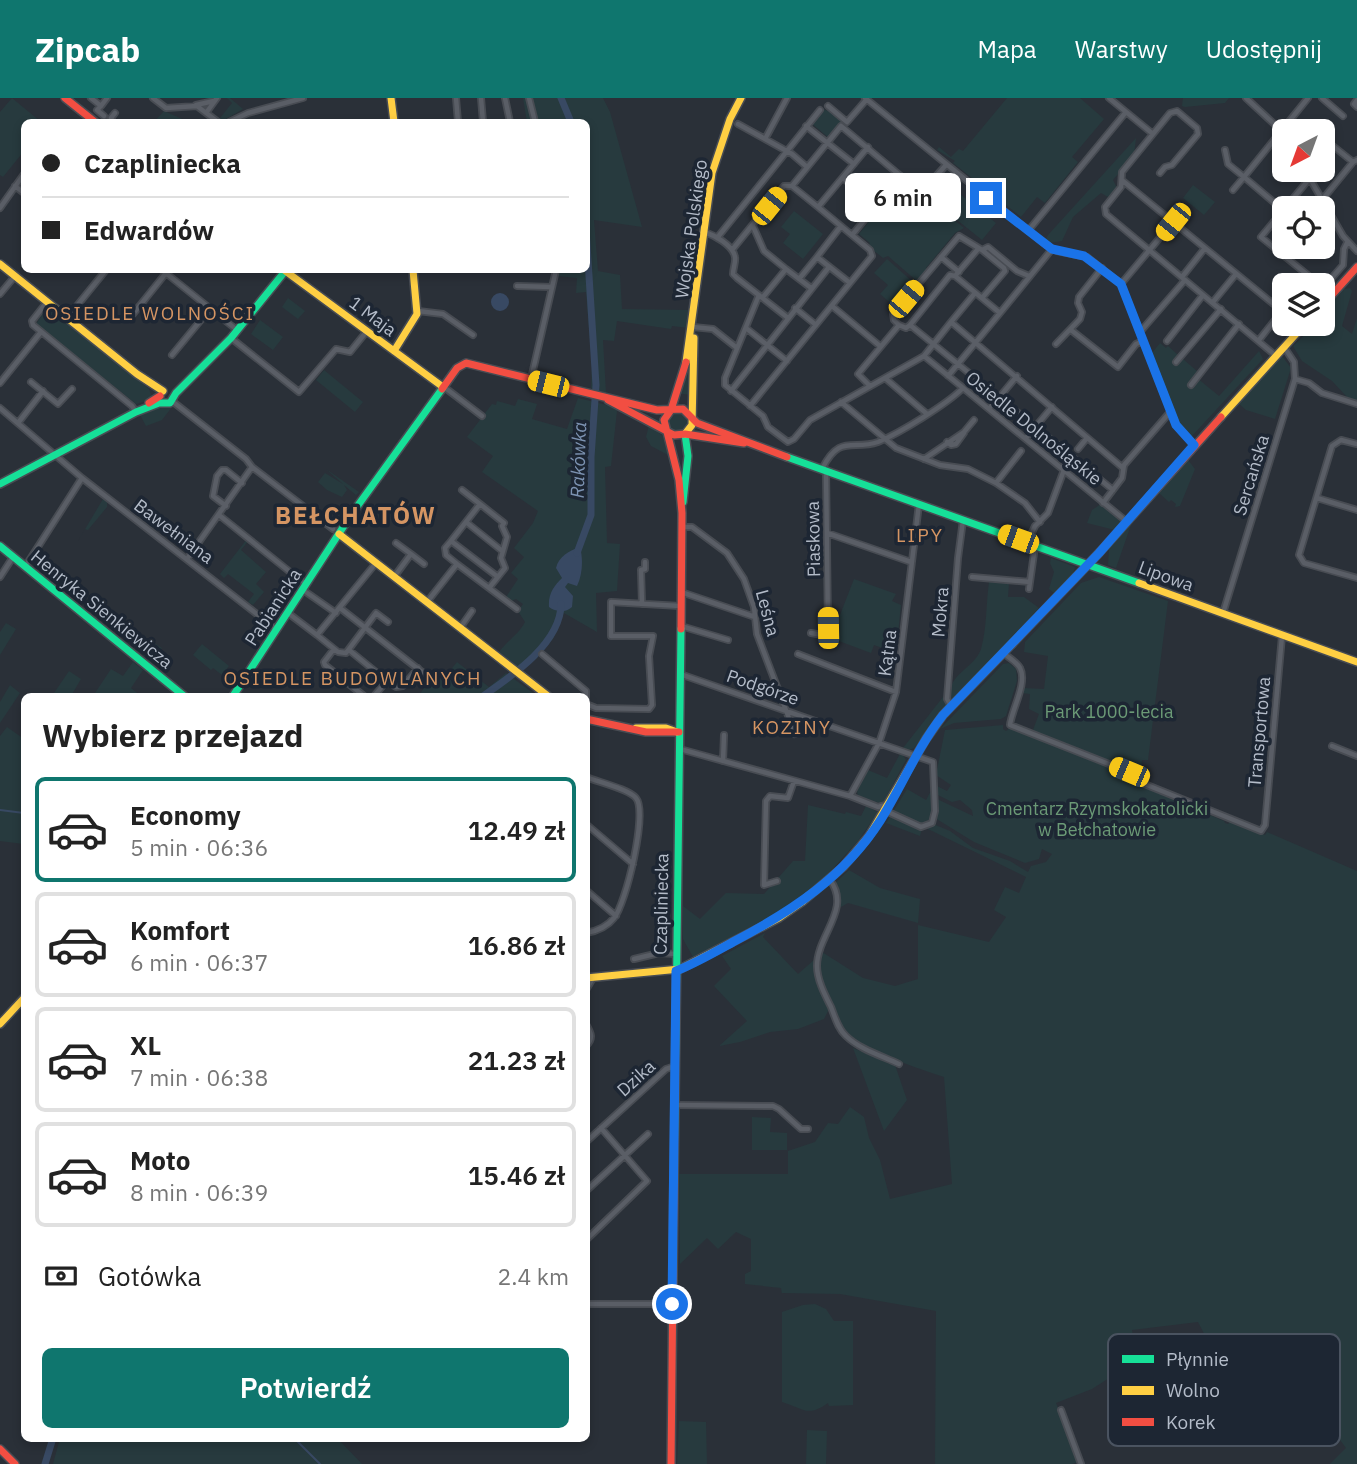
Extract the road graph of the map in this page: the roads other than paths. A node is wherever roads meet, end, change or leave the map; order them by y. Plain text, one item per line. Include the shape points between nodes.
1 (91, 98) edge
2 (107, 98) edge
3 (153, 98) edge
4 (266, 98) edge
5 (303, 98) edge
6 (391, 98) edge
7 (456, 98) edge
8 (481, 98) edge
9 (505, 98) edge
10 (529, 98) edge
11 (739, 98) edge
12 (787, 98) edge
13 (866, 98) edge
14 (1109, 98) edge
15 (1246, 98) edge
16 (1257, 98) edge
17 (1308, 98) edge
18 (1322, 98) edge
19 (70, 100) edge
20 (216, 100) edge
21 (1357, 100) edge
22 (1252, 104) junction
23 (101, 106) junction
24 (195, 106) junction
25 (828, 106) dead end
26 (269, 107) junction
27 (1357, 107) edge
28 (820, 110) dead end
29 (1126, 112) junction
30 (116, 113) dead end
31 (206, 113) junction
32 (104, 116) dead end
33 (1343, 116) dead end
34 (92, 119) edge
35 (112, 119) edge
36 (214, 119) edge
37 (235, 119) edge
38 (394, 119) edge
39 (458, 119) edge
40 (483, 119) edge
41 (509, 119) edge
42 (534, 119) edge
43 (1292, 119) edge
44 (1272, 121) edge
45 (738, 124) dead end
46 (806, 127) junction
47 (1153, 134) junction
48 (765, 139) junction
49 (827, 142) junction
50 (1272, 144) edge
51 (1335, 147) edge
52 (868, 148) junction
53 (1225, 150) dead end
54 (786, 152) junction
55 (1355, 161) edge
56 (854, 164) junction
57 (946, 166) junction
58 (807, 167) junction
59 (1160, 173) dead end
60 (901, 176) junction
61 (1244, 177) junction
62 (21, 178) edge
63 (843, 178) junction
64 (1123, 181) junction
65 (1307, 182) edge
66 (15, 186) junction
67 (792, 186) junction
68 (1233, 190) dead end
69 (21, 191) edge
70 (1295, 196) edge
71 (1325, 196) edge
72 (1272, 201) edge
73 (876, 206) junction
74 (818, 207) junction
75 (0, 208) edge
76 (1173, 222) junction
77 (1335, 222) edge
78 (1272, 224) edge
79 (753, 226) junction
80 (841, 226) junction
81 (1028, 230) junction
82 (703, 232) junction
83 (852, 235) junction
84 (717, 238) junction
85 (1347, 243) junction
86 (1272, 246) edge
87 (1205, 248) junction
88 (980, 249) junction
89 (1052, 249) junction
90 (732, 250) junction
91 (1150, 250) junction
92 (1357, 251) edge
93 (817, 257) junction
94 (941, 257) junction
95 (1288, 259) edge
96 (0, 264) edge
97 (829, 267) junction
98 (1357, 267) edge
99 (1102, 268) junction
100 (786, 269) junction
101 (104, 273) edge
102 (163, 273) edge
103 (166, 273) edge
104 (283, 273) edge
105 (289, 273) edge
106 (413, 273) edge
107 (555, 273) edge
108 (1306, 273) edge
109 (1335, 273) edge
110 (957, 274) junction
111 (1236, 274) junction
112 (15, 275) junction
113 (1029, 276) junction
114 (1183, 278) junction
115 (800, 279) junction
116 (850, 283) junction
117 (1121, 284) junction
118 (517, 286) dead end
119 (552, 287) junction
120 (811, 288) junction
121 (1335, 292) edge
122 (975, 293) junction
123 (0, 294) edge
124 (1203, 295) junction
125 (761, 296) junction
126 (982, 298) junction
127 (47, 302) junction
128 (1213, 302) junction
129 (1272, 303) edge
130 (832, 306) junction
131 (795, 308) junction
132 (210, 309) junction
133 (1221, 309) junction
134 (418, 311) junction
135 (1000, 313) junction
136 (67, 318) junction
137 (788, 318) junction
138 (129, 319) dead end
139 (951, 323) junction
140 (1239, 324) junction
141 (816, 325) junction
142 (899, 325) junction
143 (1272, 325) edge
144 (910, 326) junction
145 (694, 327) junction
146 (746, 328) junction
147 (237, 330) junction
148 (367, 330) junction
149 (1071, 330) junction
150 (41, 332) junction
151 (1140, 332) junction
152 (473, 335) dead end
153 (1295, 336) edge
154 (231, 338) junction
155 (1259, 340) junction
156 (1143, 341) junction
157 (1167, 341) dead end
158 (934, 343) junction
159 (976, 343) junction
160 (766, 344) junction
161 (1056, 344) dead end
162 (880, 346) junction
163 (1284, 347) junction
164 (737, 348) junction
165 (394, 351) junction
166 (172, 355) dead end
167 (924, 356) junction
168 (1276, 356) junction
169 (787, 360) junction
170 (1176, 362) dead end
171 (959, 363) junction
172 (948, 376) junction
173 (1017, 376) junction
174 (885, 378) junction
175 (530, 379) junction
176 (1295, 379) junction
177 (31, 382) dead end
178 (0, 383) edge
179 (1191, 385) dead end
180 (870, 386) junction
181 (443, 387) junction
182 (963, 388) junction
183 (72, 389) dead end
184 (43, 391) junction
185 (732, 391) junction
186 (674, 394) junction
187 (1001, 395) junction
188 (164, 396) junction
189 (600, 397) junction
190 (841, 402) junction
191 (1357, 404) edge
192 (750, 406) junction
193 (1052, 407) junction
194 (0, 408) edge
195 (989, 409) junction
196 (657, 410) junction
197 (671, 410) junction
198 (1171, 411) junction
199 (136, 412) junction
200 (927, 414) junction
201 (482, 416) dead end
202 (691, 417) junction
203 (974, 421) dead end
204 (18, 423) junction
205 (1036, 426) junction
206 (667, 431) junction
207 (685, 435) junction
208 (703, 438) junction
209 (1087, 438) junction
210 (884, 439) junction
211 (1026, 439) junction
212 (1357, 444) edge
213 (1194, 445) junction
214 (766, 449) junction
215 (1078, 449) dead end
216 (1021, 451) dead end
217 (56, 454) junction
218 (688, 456) junction
219 (1072, 456) junction
220 (924, 459) junction
221 (252, 467) junction
222 (1123, 468) junction
223 (824, 469) junction
224 (1063, 469) junction
225 (82, 478) junction
226 (243, 483) junction
227 (996, 483) junction
228 (0, 484) edge
229 (462, 490) dead end
230 (1113, 490) junction
231 (1317, 498) junction
232 (1103, 503) junction
233 (480, 504) junction
234 (920, 504) junction
235 (226, 506) junction
236 (1357, 510) edge
237 (681, 513) junction
238 (219, 515) junction
239 (964, 520) junction
240 (1126, 521) junction
241 (466, 522) junction
242 (1040, 522) junction
243 (681, 527) junction
244 (336, 532) junction
245 (827, 533) junction
246 (451, 541) junction
247 (1027, 542) junction
248 (396, 543) dead end
249 (0, 546) edge
250 (1035, 546) junction
251 (501, 550) junction
252 (411, 554) junction
253 (13, 557) junction
254 (187, 559) junction
255 (645, 562) dead end
256 (911, 562) junction
257 (376, 563) junction
258 (424, 564) dead end
259 (457, 564) junction
260 (1088, 565) junction
261 (25, 567) junction
262 (290, 572) dead end
263 (295, 576) dead end
264 (0, 577) edge
265 (393, 577) junction
266 (498, 577) junction
267 (972, 577) dead end
268 (1357, 578) edge
269 (304, 587) junction
270 (489, 588) junction
271 (680, 592) junction
272 (426, 603) junction
273 (642, 604) junction
274 (680, 606) junction
275 (517, 609) dead end
276 (338, 610) junction
277 (472, 611) dead end
278 (288, 613) junction
279 (1223, 613) junction
280 (755, 617) junction
281 (388, 622) dead end
282 (680, 626) junction
283 (365, 627) junction
284 (277, 629) junction
285 (459, 629) junction
286 (811, 633) dead end
287 (317, 635) junction
288 (1283, 635) junction
289 (728, 640) dead end
290 (334, 649) junction
291 (349, 650) junction
292 (1003, 653) junction
293 (542, 654) dead end
294 (797, 654) dead end
295 (1357, 662) edge
296 (418, 668) junction
297 (679, 674) junction
298 (435, 677) dead end
299 (387, 681) junction
300 (896, 692) junction
301 (180, 693) edge
302 (235, 693) edge
303 (361, 693) edge
304 (377, 693) edge
305 (544, 693) edge
306 (586, 693) edge
307 (590, 706) edge
308 (951, 706) junction
309 (786, 710) junction
310 (679, 719) junction
311 (590, 720) edge
312 (666, 732) junction
313 (679, 732) junction
314 (794, 734) dead end
315 (724, 736) dead end
316 (879, 743) junction
317 (1332, 746) dead end
318 (679, 747) junction
319 (916, 756) junction
320 (1357, 756) edge
321 (723, 761) junction
322 (590, 779) edge
323 (794, 781) junction
324 (850, 796) junction
325 (885, 807) junction
326 (590, 827) edge
327 (634, 864) junction
328 (830, 880) junction
329 (777, 881) dead end
330 (590, 893) edge
331 (616, 916) junction
332 (590, 932) edge
333 (676, 954) junction
334 (706, 956) junction
335 (634, 959) dead end
336 (676, 971) junction
337 (590, 978) edge
338 (21, 1001) edge
339 (0, 1024) edge
340 (899, 1064) dead end
341 (675, 1066) junction
342 (675, 1105) junction
343 (601, 1128) junction
344 (808, 1129) dead end
345 (648, 1134) dead end
346 (590, 1138) edge
347 (625, 1155) junction
348 (590, 1187) edge
349 (590, 1236) edge
350 (590, 1304) edge
351 (672, 1304) junction
352 (1060, 1410) dead end
353 (0, 1449) edge
354 (15, 1464) edge
355 (671, 1464) edge
356 (1082, 1464) edge

1 - 23 street
2 - 23 street
3 - 24 street via 166,108
4 - 26 street
5 - 26 street
6 - 38 street
7 - 39 street
8 - 40 street
9 - 41 street
10 - 42 street
11 - 82 street, Wojska Polskiego via 716,157
12 - 48 street
13 - 25 street via 847,122
13 - 57 street
14 - 29 street
15 - 22 street
16 - 22 street
17 - 43 street
18 - 33 street
19 - 34 street
20 - 24 street
20 - 31 street
21 - 27 street
22 - 44 street
23 - 32 street via 97,110
24 - 31 street
26 - 37 street
28 - 46 street
29 - 47 street
29 - 81 street
30 - 35 street
31 - 36 street
45 - 48 street
46 - 49 street
46 - 54 street
47 - 59 street via 1173,112 1198,131 1172,165
47 - 64 street via 1122,172
48 - 54 street
49 - 52 street via 842,126
49 - 56 street
49 - 58 street
50 - 61 street
51 - 55 street
52 - 56 street
52 - 60 street
53 - 61 street via 1228,164
54 - 58 street
54 - 84 street
55 - 71 street
56 - 63 street
57 - 60 street via 921,193
57 - 81 street
58 - 67 street
60 - 73 street
61 - 68 street
61 - 72 street
62 - 66 street
63 - 73 street
63 - 74 street
64 - 76 street
64 - 91 street via 1104,211
65 - 70 street
66 - 69 street
66 - 75 street
67 - 74 street
67 - 79 street via 784,187
73 - 83 street
74 - 80 street
76 - 87 street
76 - 91 street
77 - 85 street
78 - 86 street via 1261,237
79 - 90 street
79 - 100 street via 764,251
80 - 83 street
80 - 93 street
81 - 89 street
82 - 84 street
82 - 145 street, Wojska Polskiego
83 - 116 street via 873,253
84 - 90 street
85 - 92 street
85 - 109 street via 1343,265
87 - 111 street
87 - 114 street
88 - 94 street via 959,236
88 - 110 street
88 - 113 street via 988,247
88 - 126 street via 1005,271
89 - 99 street via 1081,255
89 - 113 street
90 - 125 street via 736,258 733,274
91 - 114 street
91 - 117 street
93 - 97 street
93 - 115 street
94 - 110 street
94 - 142 street via 893,314
95 - 108 street
96 - 112 street
97 - 116 street
97 - 120 street
98 - 121 street
99 - 117 street
99 - 149 street via 1079,297 1082,312
100 - 115 street
100 - 125 street
101 - 136 street
102 - 138 street
103 - 132 street
104 - 147 street
105 - 148 street, 1 Maja
106 - 134 street
107 - 119 street
110 - 122 street
110 - 144 street via 950,275
111 - 128 street
111 - 129 street
112 - 123 street
112 - 127 street
113 - 135 street
114 - 124 street
114 - 151 street
115 - 120 street
116 - 130 street
117 - 151 street
118 - 119 street
119 - 175 street
120 - 131 street
122 - 126 street
122 - 139 street
124 - 128 street
124 - 157 street
125 - 137 street
125 - 146 street
126 - 135 street
127 - 136 street
127 - 150 street via 32,321
128 - 133 street
130 - 141 street
130 - 162 street
131 - 137 street
131 - 141 street
132 - 147 street
132 - 166 street
133 - 140 street
133 - 170 street
134 - 152 street via 443,314
134 - 165 street
135 - 159 street
136 - 188 street
137 - 160 street
139 - 158 street
139 - 159 street, Osiedle Dolnośląskie
140 - 155 street
140 - 179 street
141 - 169 street
142 - 144 street
142 - 162 street
143 - 155 street
144 - 158 street, Osiedle Dolnośląskie
145 - 164 street via 713,329
145 - 186 street, Wojska Polskiego
145 - 202 street, Wojska Polskiego
146 - 160 street
146 - 164 street
147 - 154 street
148 - 154 street via 350,352 336,349 299,392
148 - 165 street, 1 Maja
149 - 156 street via 1118,367
149 - 161 street
150 - 178 street
150 - 199 street
151 - 156 street
153 - 163 street
154 - 188 street
155 - 168 street
156 - 198 street
158 - 167 street
158 - 171 street, Osiedle Dolnośląskie
159 - 171 street
159 - 173 street, Osiedle Dolnośląskie
160 - 169 street
160 - 185 street
162 - 180 street via 858,374
163 - 168 street
163 - 176 street via 1294,362
164 - 185 street via 724,381
165 - 181 street, 1 Maja
167 - 172 street, Osiedle Dolnośląskie
167 - 174 street
168 - 213 street
169 - 192 street
171 - 172 street
171 - 187 street, Osiedle Dolnośląskie
172 - 182 street, Osiedle Dolnośląskie
173 - 187 street
173 - 193 street, Osiedle Dolnośląskie
174 - 180 street
174 - 200 street
175 - 181 street, Pabianicka via 463,363
175 - 189 street
176 - 191 street
176 - 279 street, Sercańska
177 - 184 street
180 - 190 street
181 - 201 street
181 - 244 street, Pabianicka
182 - 195 street, Osiedle Dolnośląskie
182 - 200 street
183 - 184 street via 58,404
184 - 204 street
185 - 192 street
186 - 196 street
186 - 197 street, Wojska Polskiego
187 - 195 street
187 - 205 street, Osiedle Dolnośląskie
188 - 199 street
188 - 199 street
188 - 221 street
189 - 196 street
189 - 206 street
190 - 192 street via 807,421 788,442
190 - 210 street
193 - 205 street
193 - 209 street, Osiedle Dolnośląskie
194 - 204 street, Bawełniana
195 - 211 street, Osiedle Dolnośląskie
196 - 197 street
197 - 202 street via 683,409
197 - 206 street via 664,420
198 - 213 street
198 - 222 street
199 - 217 street
200 - 210 street
202 - 207 street
202 - 214 street, Lipowa
203 - 220 street
204 - 217 street, Bawełniana
205 - 211 street
205 - 219 street, Osiedle Dolnośląskie
206 - 207 street
206 - 237 street, Czapliniecka via 679,480
207 - 208 street, Lipowa
207 - 218 street, Czapliniecka
208 - 214 street, Lipowa
208 - 218 street via 693,444
209 - 215 street
209 - 222 street, Osiedle Dolnośląskie
210 - 220 street
210 - 223 street via 840,448
211 - 224 street, Osiedle Dolnośląskie
212 - 231 street via 1335,442
213 - 240 street
214 - 223 street, Lipowa
216 - 227 street
217 - 225 street, Bawełniana
217 - 228 street
218 - 237 street, Czapliniecka
219 - 224 street
219 - 230 street, Osiedle Dolnośląskie
220 - 227 street via 968,469
221 - 226 street
221 - 244 street
222 - 230 street
223 - 234 street, Lipowa
223 - 245 street, Piaskowa
224 - 232 street, Osiedle Dolnośląskie
224 - 242 street via 1048,513
225 - 254 street, Bawełniana
225 - 261 street
226 - 235 street
226 - 235 street via 226,470 217,476 213,496
227 - 242 street via 1024,503
229 - 233 street
230 - 232 street
231 - 236 street
231 - 268 street via 1300,559
232 - 240 street, Osiedle Dolnośląskie
233 - 241 street
233 - 251 street via 504,523 507,537
234 - 239 street, Lipowa
234 - 256 street, Kątna
235 - 238 street
237 - 243 street, Czapliniecka
238 - 254 street
238 - 262 street
239 - 247 street, Lipowa
239 - 308 street, Mokra via 947,699
240 - 260 street
241 - 246 street
241 - 251 street
242 - 247 street
243 - 271 street, Czapliniecka
243 - 280 street, Leśna via 692,527 727,553 744,579
244 - 257 street
244 - 269 street, Pabianicka
245 - 256 street
245 - 286 street, Piaskowa via 828,628 823,635
246 - 259 street via 446,555
246 - 266 street
247 - 250 street, Lipowa
248 - 252 street
249 - 253 street, Henryka Sienkiewicza
250 - 260 street, Lipowa
250 - 267 street via 1029,586
251 - 266 street via 505,568
252 - 258 street
252 - 265 street
253 - 261 street, Henryka Sienkiewicza
253 - 264 street
254 - 284 street, Bawełniana
255 - 273 street
256 - 300 street, Kątna
257 - 265 street
257 - 276 street
259 - 270 street
259 - 272 street
260 - 279 street, Lipowa
260 - 292 street
261 - 301 street, Henryka Sienkiewicza
263 - 269 street
265 - 272 street
266 - 270 street
269 - 276 street
269 - 278 street, Pabianicka
270 - 275 street
271 - 274 street, Czapliniecka
271 - 280 street
272 - 285 street
273 - 274 street
273 - 307 street via 611,602 610,634 653,636 650,708
274 - 282 street, Czapliniecka
276 - 283 street
276 - 287 street
277 - 285 street
278 - 284 street, Pabianicka
278 - 287 street
279 - 288 street, Lipowa
280 - 309 street, Leśna
281 - 283 street via 376,613
282 - 289 street
282 - 297 street, Czapliniecka
283 - 291 street
283 - 296 street
284 - 302 street, Pabianicka
285 - 305 street
287 - 290 street
288 - 292 street, Transportowa via 1261,831 1010,725 1022,676 1020,667
288 - 295 street, Lipowa
290 - 291 street via 341,653
290 - 303 street via 325,666
291 - 299 street
292 - 308 street
293 - 306 street
294 - 300 street
296 - 298 street
296 - 299 street via 402,687
297 - 309 street, Podgórze
297 - 310 street, Czapliniecka
299 - 304 street
300 - 316 street, Kątna
308 - 319 street
309 - 314 street, Leśna
309 - 316 street, Podgórze
310 - 312 street
310 - 313 street, Czapliniecka
311 - 312 street
312 - 313 street
312 - 318 street
313 - 318 street, Czapliniecka
315 - 321 street
316 - 319 street, Podgórze
316 - 324 street, Kątna
317 - 320 street
318 - 321 street
318 - 333 street, Czapliniecka
319 - 325 street
319 - 325 street via 933,762 934,820 921,827
321 - 323 street
322 - 327 street via 637,798
323 - 324 street
323 - 329 street via 788,798 770,796 766,800 764,885
324 - 325 street
325 - 328 street via 857,852
326 - 327 street
327 - 331 street
328 - 334 street via 779,918
328 - 340 street via 838,911 821,945 820,981 845,1035
330 - 331 street
331 - 332 street
333 - 334 street via 687,961
333 - 335 street
333 - 336 street, Czapliniecka
334 - 336 street
336 - 337 street
336 - 341 street, Czapliniecka
338 - 339 street
341 - 342 street, Czapliniecka
341 - 343 street, Dzika
342 - 344 street via 776,1107 801,1129
342 - 351 street, Czapliniecka
343 - 346 street, Dzika
343 - 347 street
345 - 347 street
347 - 348 street
347 - 349 street via 647,1181
350 - 351 street
351 - 355 street, Czapliniecka
352 - 356 street
353 - 354 street

